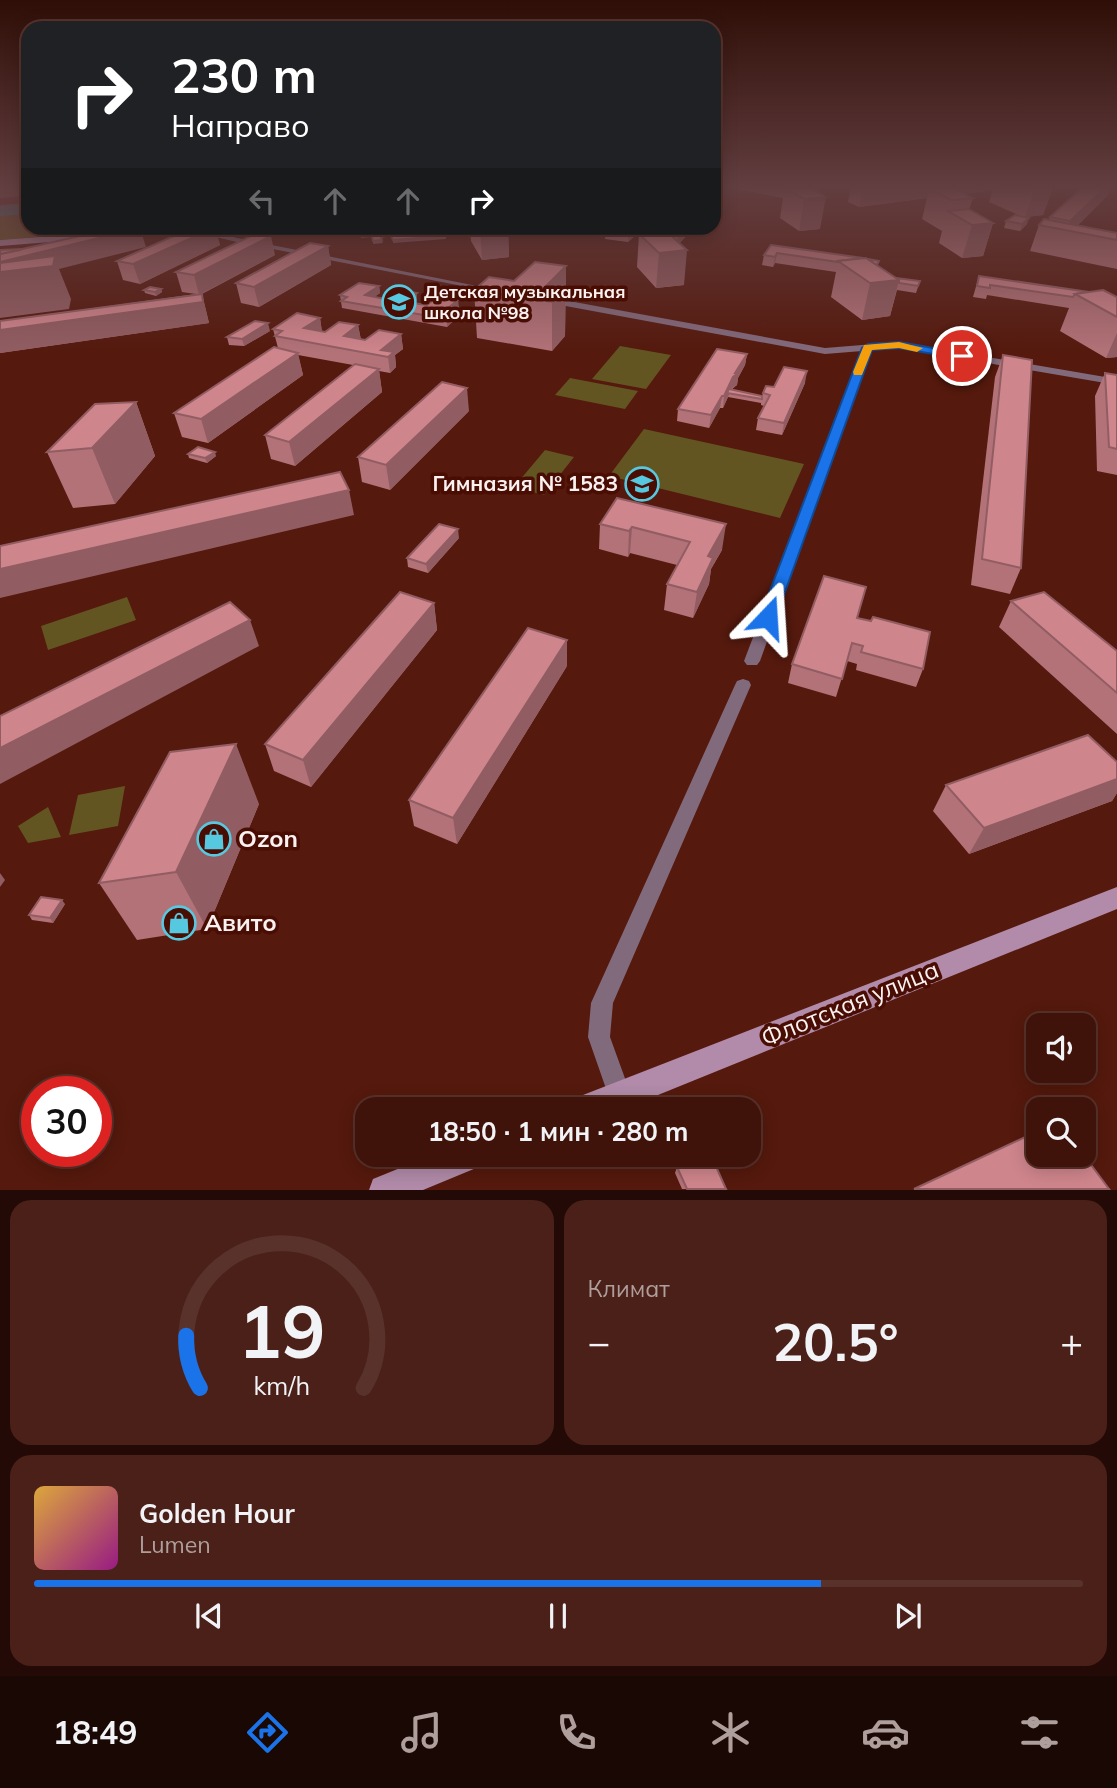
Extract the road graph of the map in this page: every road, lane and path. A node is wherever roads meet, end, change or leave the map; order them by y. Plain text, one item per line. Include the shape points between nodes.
1 (250, 243) edge
2 (508, 293) edge
3 (535, 298) edge
4 (868, 348) junction
5 (1117, 382) edge
6 (752, 661) dead end
7 (743, 685) dead end
8 (1117, 898) edge
9 (619, 1095) junction
10 (614, 1097) edge
11 (440, 1167) edge
12 (384, 1189) edge

1 - 2 street
3 - 4 street via 825,351
4 - 5 street via 899,345
4 - 6 street
7 - 9 street via 602,1003 599,1037
8 - 9 main road, Флотская улица
9 - 10 main road, Флотская улица
11 - 12 main road

